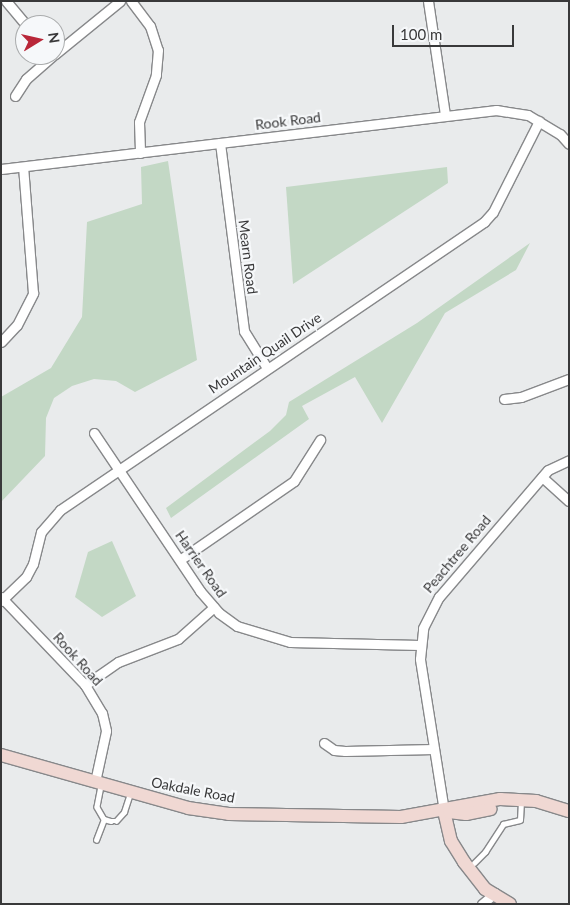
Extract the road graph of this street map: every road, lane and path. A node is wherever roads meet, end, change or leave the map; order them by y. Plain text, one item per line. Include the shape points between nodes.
1 (6, 1) edge
2 (120, 1) edge
3 (131, 1) edge
4 (428, 1) edge
5 (18, 15) edge
6 (65, 45) edge
7 (42, 65) edge
8 (15, 96) dead end
9 (446, 116) junction
10 (539, 121) junction
11 (220, 143) junction
12 (569, 144) edge
13 (140, 153) junction
14 (23, 167) junction
15 (1, 169) edge
16 (1, 342) edge
17 (267, 368) junction
18 (569, 379) edge
19 (504, 399) dead end
20 (94, 433) dead end
21 (320, 440) dead end
22 (569, 460) edge
23 (118, 469) junction
24 (542, 478) junction
25 (569, 501) edge
26 (180, 559) junction
27 (2, 599) edge
28 (214, 607) junction
29 (420, 644) junction
30 (85, 685) junction
31 (324, 743) dead end
32 (434, 749) junction
33 (1, 756) edge
34 (98, 783) junction
35 (130, 793) junction
36 (517, 801) junction
37 (444, 811) junction
38 (569, 811) edge
39 (104, 819) junction
40 (96, 840) dead end
41 (474, 864) junction
42 (495, 893) junction
43 (482, 904) edge
44 (510, 904) edge

1 - 5 street
2 - 6 street
3 - 13 street via 150,26 158,50 156,75 139,122
4 - 9 street
7 - 8 street via 26,79
9 - 10 street, Rook Road via 514,111
9 - 11 street, Rook Road
10 - 12 street, Rook Road
10 - 17 street, Mountain Quail Drive via 497,205 484,222
11 - 13 street, Rook Road
11 - 17 street, Mearn Road via 244,330
13 - 14 street, Rook Road
14 - 15 street, Rook Road
14 - 16 street via 32,293 17,325
17 - 23 street, Mountain Quail Drive
18 - 19 street via 521,397
20 - 23 street, Harrier Road
21 - 26 street via 294,481
22 - 24 street, Peachtree Road via 548,470
23 - 26 street, Harrier Road
23 - 27 street, Mountain Quail Drive via 48,521 26,577
24 - 25 street
24 - 29 street, Peachtree Road via 439,597 423,628
26 - 28 street, Harrier Road
27 - 30 street, Rook Road
28 - 29 street, Harrier Road via 237,626 273,639
28 - 30 street via 178,639 118,662
29 - 32 street, Peachtree Road
30 - 34 street, Rook Road via 102,713 106,731
31 - 32 street via 334,750 345,751
32 - 37 street, Peachtree Road
33 - 34 main road, Oakdale Road
34 - 35 main road, Oakdale Road
34 - 39 lane via 97,807
35 - 37 main road, Oakdale Road via 229,814 401,817
35 - 39 lane via 120,818 111,822
36 - 37 main road, Oakdale Road via 466,814
36 - 38 main road, Oakdale Road via 536,801
36 - 41 lane via 520,820 503,824 486,852
37 - 41 main road, Peachtree Road
37 - 42 main road, Peachtree Road via 458,854 485,889
39 - 40 lane
41 - 42 main road, Peachtree Road
42 - 43 street
42 - 44 main road, Peachtree Road

